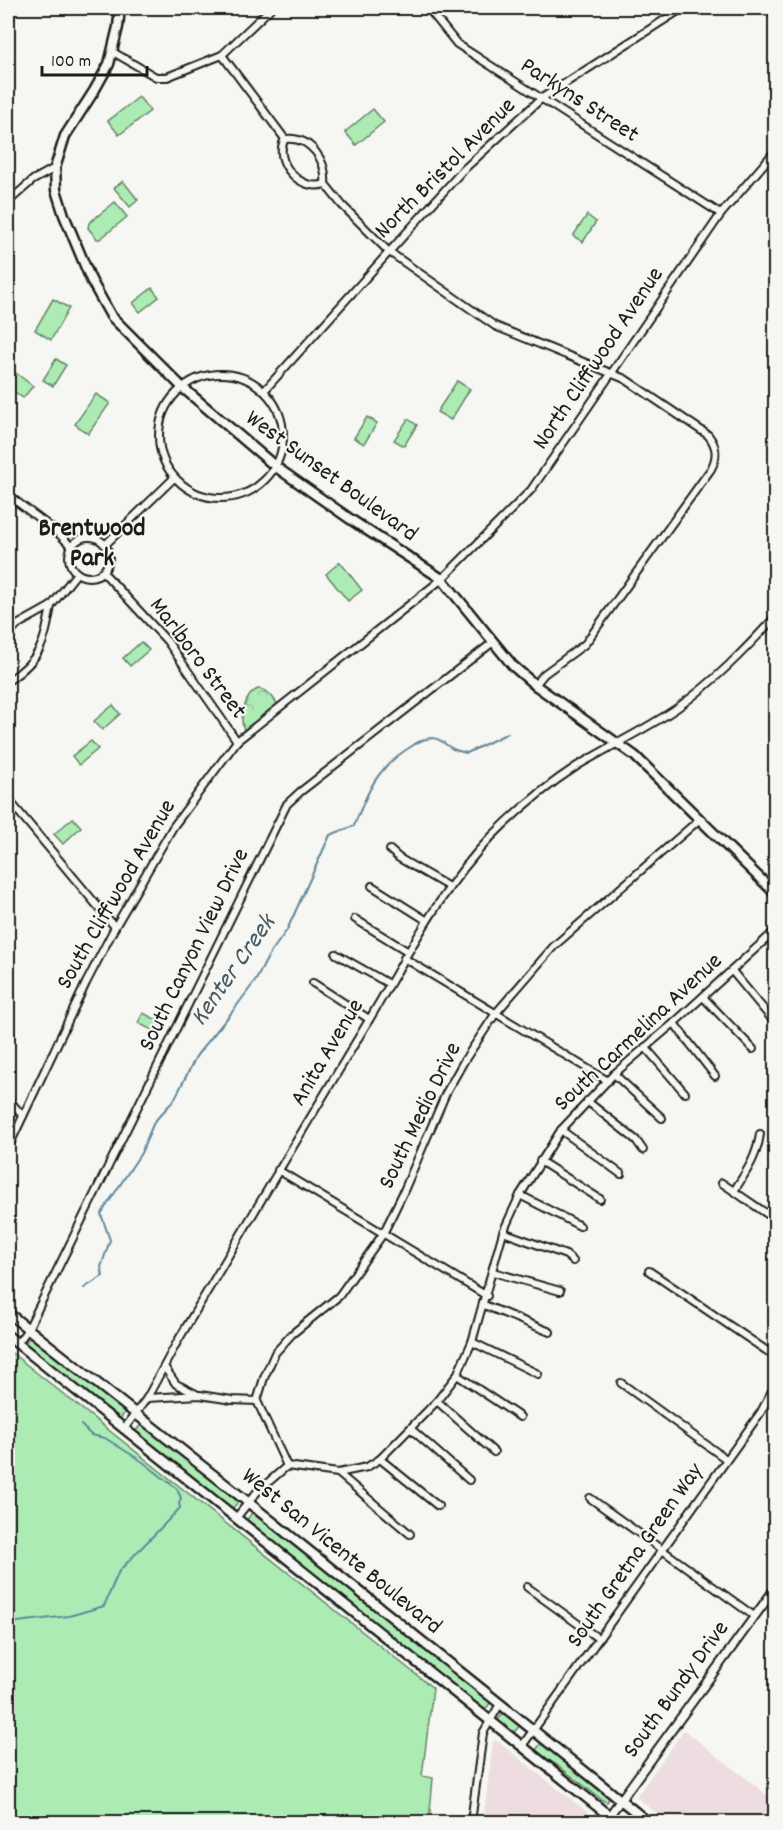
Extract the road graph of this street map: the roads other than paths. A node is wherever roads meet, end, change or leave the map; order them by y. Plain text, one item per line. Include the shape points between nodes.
1 (120, 8) edge
2 (271, 8) edge
3 (428, 8) edge
4 (683, 8) edge
5 (766, 8) edge
6 (776, 16) edge
7 (113, 52) junction
8 (222, 55) junction
9 (542, 98) junction
10 (285, 139) junction
11 (776, 150) edge
12 (55, 168) junction
13 (325, 184) junction
14 (8, 201) edge
15 (721, 214) junction
16 (388, 251) junction
17 (610, 374) junction
18 (182, 387) junction
19 (264, 391) junction
20 (276, 467) junction
21 (174, 478) junction
22 (8, 495) edge
23 (105, 545) junction
24 (72, 546) junction
25 (103, 572) junction
26 (77, 573) junction
27 (442, 579) junction
28 (51, 606) junction
29 (776, 616) edge
30 (8, 635) edge
31 (492, 643) junction
32 (8, 681) edge
33 (535, 684) junction
34 (237, 741) junction
35 (617, 744) junction
36 (8, 799) edge
37 (700, 819) junction
38 (390, 850) dead end
39 (372, 886) dead end
40 (449, 886) junction
41 (776, 894) edge
42 (354, 919) dead end
43 (426, 920) junction
44 (115, 927) junction
45 (776, 930) edge
46 (408, 951) junction
47 (336, 954) dead end
48 (404, 958) junction
49 (732, 971) junction
50 (313, 983) dead end
51 (389, 984) junction
52 (703, 997) junction
53 (496, 1013) junction
54 (369, 1019) junction
55 (674, 1023) junction
56 (776, 1024) edge
57 (645, 1047) junction
58 (753, 1049) dead end
59 (614, 1074) junction
60 (715, 1077) dead end
61 (608, 1081) junction
62 (685, 1093) dead end
63 (8, 1099) edge
64 (587, 1101) junction
65 (23, 1116) junction
66 (662, 1118) dead end
67 (561, 1130) junction
68 (760, 1134) dead end
69 (8, 1148) edge
70 (643, 1150) dead end
71 (540, 1161) junction
72 (278, 1170) junction
73 (621, 1174) dead end
74 (722, 1183) dead end
75 (734, 1191) junction
76 (520, 1195) junction
77 (600, 1199) dead end
78 (776, 1220) edge
79 (580, 1226) dead end
80 (503, 1232) junction
81 (383, 1234) junction
82 (573, 1261) dead end
83 (649, 1270) dead end
84 (494, 1272) junction
85 (560, 1291) dead end
86 (487, 1296) junction
87 (484, 1305) junction
88 (8, 1313) edge
89 (28, 1329) junction
90 (550, 1332) dead end
91 (8, 1336) edge
92 (472, 1342) junction
93 (17, 1344) junction
94 (776, 1357) edge
95 (165, 1368) junction
96 (538, 1374) dead end
97 (457, 1375) junction
98 (621, 1383) dead end
99 (776, 1383) edge
100 (200, 1395) junction
101 (147, 1398) junction
102 (257, 1401) junction
103 (437, 1401) junction
104 (135, 1415) junction
105 (520, 1417) dead end
106 (124, 1429) junction
107 (411, 1429) junction
108 (494, 1452) dead end
109 (380, 1459) junction
110 (726, 1459) junction
111 (287, 1466) junction
112 (338, 1473) junction
113 (470, 1480) dead end
114 (590, 1498) dead end
115 (249, 1503) junction
116 (438, 1506) dead end
117 (236, 1518) junction
118 (410, 1534) dead end
119 (662, 1551) junction
120 (526, 1587) dead end
121 (776, 1587) edge
122 (754, 1617) junction
123 (599, 1639) junction
124 (500, 1704) junction
125 (489, 1720) junction
126 (534, 1730) junction
127 (522, 1746) junction
128 (621, 1800) junction
129 (609, 1816) junction
130 (471, 1822) edge
131 (617, 1822) edge
132 (648, 1822) edge

1 - 7 main road, West Sunset Boulevard
2 - 8 street
3 - 9 street, Parkyns Street via 457,44
4 - 9 street, North Bristol Avenue
5 - 6 street
7 - 8 street via 156,77 167,77
7 - 12 main road, West Sunset Boulevard via 104,75 65,136
8 - 10 street
9 - 15 street, Parkyns Street
9 - 16 street, North Bristol Avenue via 462,171
10 - 13 street via 306,143 319,156 326,172
10 - 13 street via 282,155 291,173 310,186
11 - 15 street, North Cliffwood Avenue
12 - 14 street
12 - 18 main road, West Sunset Boulevard via 59,201 103,304 121,328
13 - 16 street
15 - 17 street, North Cliffwood Avenue
16 - 17 street via 495,326
16 - 19 street, North Bristol Avenue
17 - 27 street, North Cliffwood Avenue via 531,489
17 - 33 street via 625,379 708,435 714,441 716,460 585,644
18 - 19 street via 202,376 224,373
18 - 20 main road, West Sunset Boulevard
18 - 21 street via 171,398 161,427 164,460
19 - 20 street via 277,411 284,436
20 - 21 street via 259,485 230,500 209,498
20 - 27 main road, West Sunset Boulevard
21 - 23 street
22 - 24 street
23 - 24 street via 91,537
23 - 25 street via 109,562
24 - 26 street via 70,564
25 - 26 street via 93,577
25 - 34 street, Marlboro Street via 167,641
26 - 28 street
27 - 31 main road, West Sunset Boulevard
27 - 34 street, South Cliffwood Avenue
28 - 30 street via 17,625
28 - 32 street via 35,658
29 - 35 street, Anita Avenue via 706,686
31 - 33 main road, West Sunset Boulevard
31 - 89 street, South Canyon View Drive via 287,804
33 - 35 main road, West Sunset Boulevard
34 - 44 street, South Cliffwood Avenue via 172,827
35 - 37 main road, West Sunset Boulevard via 635,756
35 - 40 street, Anita Avenue via 549,786 490,838
36 - 44 street
37 - 41 main road, West Sunset Boulevard
37 - 53 street, South Medio Drive via 554,946
38 - 40 street
39 - 43 street
40 - 43 street, Anita Avenue
42 - 46 street
43 - 46 street, Anita Avenue
44 - 65 street, South Cliffwood Avenue
45 - 49 street, South Carmelina Avenue
46 - 48 street, Anita Avenue
47 - 51 street
48 - 51 street, Anita Avenue
48 - 53 street
49 - 52 street, South Carmelina Avenue
49 - 56 street
50 - 54 street
51 - 54 street, Anita Avenue
52 - 55 street, South Carmelina Avenue
52 - 58 street
53 - 61 street
53 - 81 street, South Medio Drive via 446,1093
54 - 72 street, Anita Avenue
55 - 57 street, South Carmelina Avenue
55 - 60 street
57 - 59 street, South Carmelina Avenue
57 - 62 street
59 - 61 street, South Carmelina Avenue
59 - 66 street
61 - 64 street, South Carmelina Avenue
63 - 65 street
64 - 67 street, South Carmelina Avenue
64 - 70 street
65 - 69 street, South Cliffwood Avenue
67 - 71 street, South Carmelina Avenue
67 - 73 street
68 - 75 street via 753,1161
71 - 76 street, South Carmelina Avenue
71 - 77 street
72 - 81 street
72 - 95 street, Anita Avenue
74 - 75 street
75 - 78 street
76 - 79 street
76 - 80 street, South Carmelina Avenue
80 - 82 street
80 - 84 street, South Carmelina Avenue
81 - 86 street
81 - 102 street, South Medio Drive via 339,1296 275,1353
83 - 94 street
84 - 85 street
84 - 86 street, South Carmelina Avenue
86 - 87 street, South Carmelina Avenue
87 - 90 street
87 - 92 street, South Carmelina Avenue
88 - 89 main road, West San Vicente Boulevard
89 - 93 street, South Canyon View Drive
89 - 104 main road, West San Vicente Boulevard
91 - 93 main road, West San Vicente Boulevard
92 - 96 street
92 - 97 street, South Carmelina Avenue
93 - 106 main road, West San Vicente Boulevard
95 - 100 street via 176,1384
95 - 101 street, Anita Avenue
97 - 103 street, South Carmelina Avenue
97 - 105 street
98 - 110 street
99 - 110 street, South Gretna Green Way via 761,1412
100 - 101 street
100 - 102 street
101 - 104 street, Anita Avenue
102 - 111 street
103 - 107 street, South Carmelina Avenue
103 - 108 street
104 - 106 street, Anita Avenue
104 - 115 main road, West San Vicente Boulevard
106 - 117 main road, West San Vicente Boulevard
107 - 109 street, South Carmelina Avenue
107 - 113 street
109 - 112 street, South Carmelina Avenue via 367,1467
109 - 116 street
110 - 119 street, South Gretna Green Way
111 - 112 street, South Carmelina Avenue
111 - 115 street
112 - 118 street
114 - 119 street
115 - 117 street
115 - 124 main road, West San Vicente Boulevard
117 - 125 main road, West San Vicente Boulevard
119 - 122 street
119 - 123 street, South Gretna Green Way
120 - 123 street
121 - 122 street, South Bundy Drive
122 - 128 street, South Bundy Drive
123 - 126 street, South Gretna Green Way
124 - 125 street
124 - 126 main road, West San Vicente Boulevard
125 - 127 main road, West San Vicente Boulevard
125 - 130 street via 483,1733
126 - 127 street, South Gretna Green Way
126 - 128 main road, West San Vicente Boulevard
127 - 129 main road, West San Vicente Boulevard
128 - 129 street, South Bundy Drive
128 - 132 main road, West San Vicente Boulevard
129 - 131 main road, West San Vicente Boulevard

